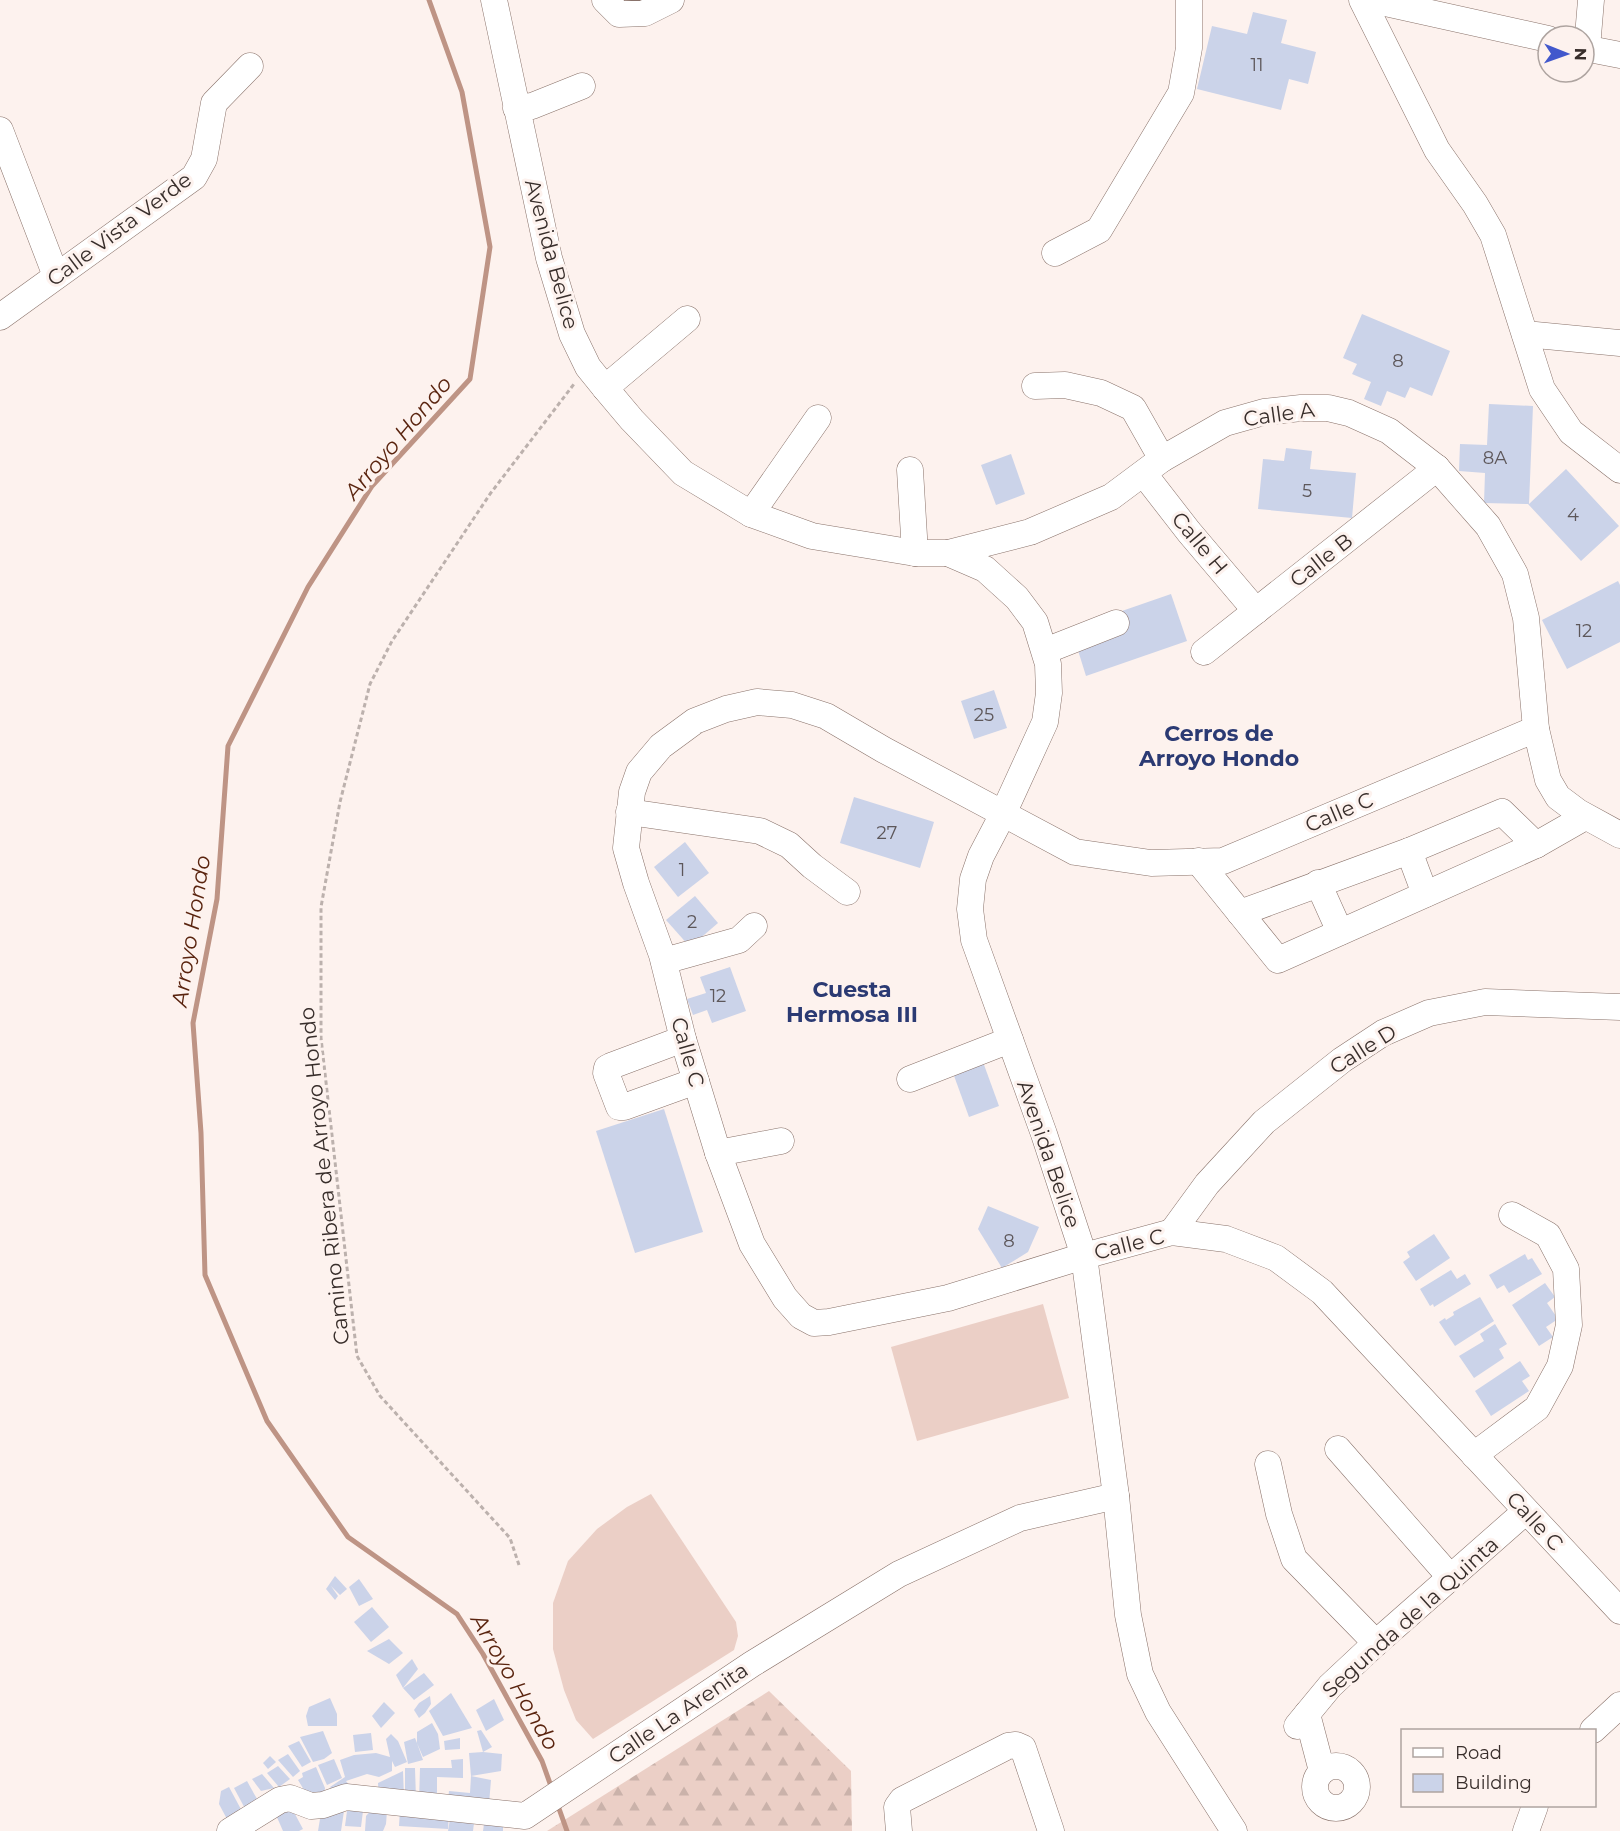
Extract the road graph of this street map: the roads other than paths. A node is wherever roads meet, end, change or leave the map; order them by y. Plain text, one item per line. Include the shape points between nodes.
1 (494, 0) edge
2 (605, 0) edge
3 (671, 0) edge
4 (1189, 0) edge
5 (1362, 0) edge
6 (1372, 0) edge
7 (1591, 0) edge
8 (1588, 24) edge
9 (1536, 36) edge
10 (1596, 50) edge
11 (1620, 55) edge
12 (250, 66) dead end
13 (582, 86) dead end
14 (516, 108) junction
15 (1, 135) edge
16 (1054, 253) dead end
17 (56, 276) junction
18 (0, 317) edge
19 (687, 319) dead end
20 (1525, 334) junction
21 (1620, 343) edge
22 (1035, 386) dead end
23 (605, 388) junction
24 (818, 418) dead end
25 (1153, 466) junction
26 (1437, 468) junction
27 (910, 470) dead end
28 (1620, 470) edge
29 (751, 514) junction
30 (812, 536) joint
31 (915, 553) junction
32 (948, 553) junction
33 (1256, 611) junction
34 (1116, 623) dead end
35 (1045, 651) junction
36 (1204, 652) dead end
37 (1536, 729) junction
38 (629, 812) junction
39 (1003, 814) junction
40 (1585, 817) junction
41 (1620, 836) edge
42 (1536, 845) junction
43 (1409, 851) junction
44 (1198, 861) junction
45 (1318, 883) junction
46 (847, 892) dead end
47 (1425, 894) junction
48 (1240, 913) junction
49 (754, 926) dead end
50 (1340, 932) junction
51 (664, 961) junction
52 (1620, 1007) edge
53 (683, 1040) junction
54 (1010, 1040) junction
55 (910, 1079) dead end
56 (696, 1081) junction
57 (781, 1141) dead end
58 (718, 1153) junction
59 (1512, 1215) dead end
60 (1172, 1232) junction
61 (1084, 1256) junction
62 (1338, 1449) dead end
63 (1474, 1455) junction
64 (1268, 1464) dead end
65 (1116, 1496) junction
66 (1526, 1511) junction
67 (1451, 1578) junction
68 (1620, 1611) edge
69 (1376, 1643) junction
70 (1620, 1705) edge
71 (1595, 1729) edge
72 (1322, 1771) dead end
73 (1535, 1807) edge
74 (898, 1819) edge
75 (230, 1831) edge
76 (1051, 1831) edge
77 (1234, 1831) edge
78 (1526, 1831) edge

1 - 14 street, Avenida Belice
2 - 3 street via 620,14 645,13
4 - 16 street via 1189,48 1181,93 1099,230
5 - 20 street via 1437,150 1492,235
6 - 9 street
7 - 8 street
10 - 11 street
12 - 17 street, Calle Vista Verde via 214,103 204,159 194,177
13 - 14 street via 532,106
14 - 23 street, Avenida Belice via 549,258 572,333 588,367
15 - 17 street
17 - 18 street, Calle Vista Verde
19 - 23 street
20 - 21 street
20 - 28 street via 1542,388 1571,432
22 - 25 street, Calle H via 1065,385 1101,393 1133,408
23 - 29 street, Avenida Belice via 683,473
24 - 29 street
25 - 26 street, Calle A via 1225,423 1264,412 1328,408 1389,431
25 - 32 street, Calle A via 1111,497 1030,532
25 - 33 street, Calle H via 1189,532
26 - 33 street, Calle B
26 - 37 street, Calle A via 1488,526 1515,574 1526,618
27 - 31 street
29 - 30 street, Avenida Belice
30 - 31 street, Calle A
31 - 32 street, Calle A
32 - 35 street, Avenida Belice via 985,569 1017,598 1035,622
33 - 36 street, Calle B
34 - 35 street
35 - 39 street, Avenida Belice via 1049,693 1045,722
37 - 40 street, Calle A via 1548,780 1558,798
37 - 44 street, Calle C via 1223,861
38 - 39 street, Calle C via 639,772 661,746 695,721 757,702 792,705 826,716
38 - 46 street via 760,831 789,845
38 - 51 street, Calle C via 626,848
39 - 44 street, Calle C via 1076,852 1151,863
39 - 54 street, Avenida Belice via 981,856 970,909 974,940
40 - 41 street, Calle A
40 - 42 street
42 - 43 street via 1502,812
42 - 47 street
43 - 45 street
43 - 47 street
44 - 48 street
45 - 48 street
45 - 50 street
47 - 50 street
48 - 50 street via 1278,960
49 - 51 street via 740,940
51 - 53 street, Calle C
52 - 60 street, Calle D via 1485,1002 1429,1013 1383,1034 1342,1060 1264,1122 1207,1184
53 - 56 street, Calle C
53 - 56 street via 611,1066 606,1073 619,1107
54 - 55 street
54 - 61 street, Avenida Belice
56 - 58 street, Calle C
57 - 58 street
58 - 61 street, Calle C via 752,1244 785,1298 801,1316 814,1323 948,1298
59 - 63 street via 1548,1235 1566,1269 1569,1325 1560,1366 1537,1408
60 - 61 street, Calle C
60 - 63 street, Calle C via 1226,1239 1276,1258 1322,1292
61 - 65 street, Avenida Belice
62 - 67 street
63 - 66 street, Calle C
64 - 69 street via 1294,1559
65 - 75 street, Calle La Arenita via 1020,1518 899,1574 752,1664 525,1816 346,1797 311,1806 290,1798 280,1800
65 - 77 street, Avenida Belice via 1128,1615 1140,1674 1158,1712
66 - 67 street, Segunda de la Quinta
66 - 68 street, Calle C
67 - 69 street, Segunda de la Quinta
69 - 72 street, Segunda de la Quinta via 1330,1686 1302,1720
70 - 71 street
73 - 78 street
74 - 76 street via 902,1800 1016,1745 1023,1748

